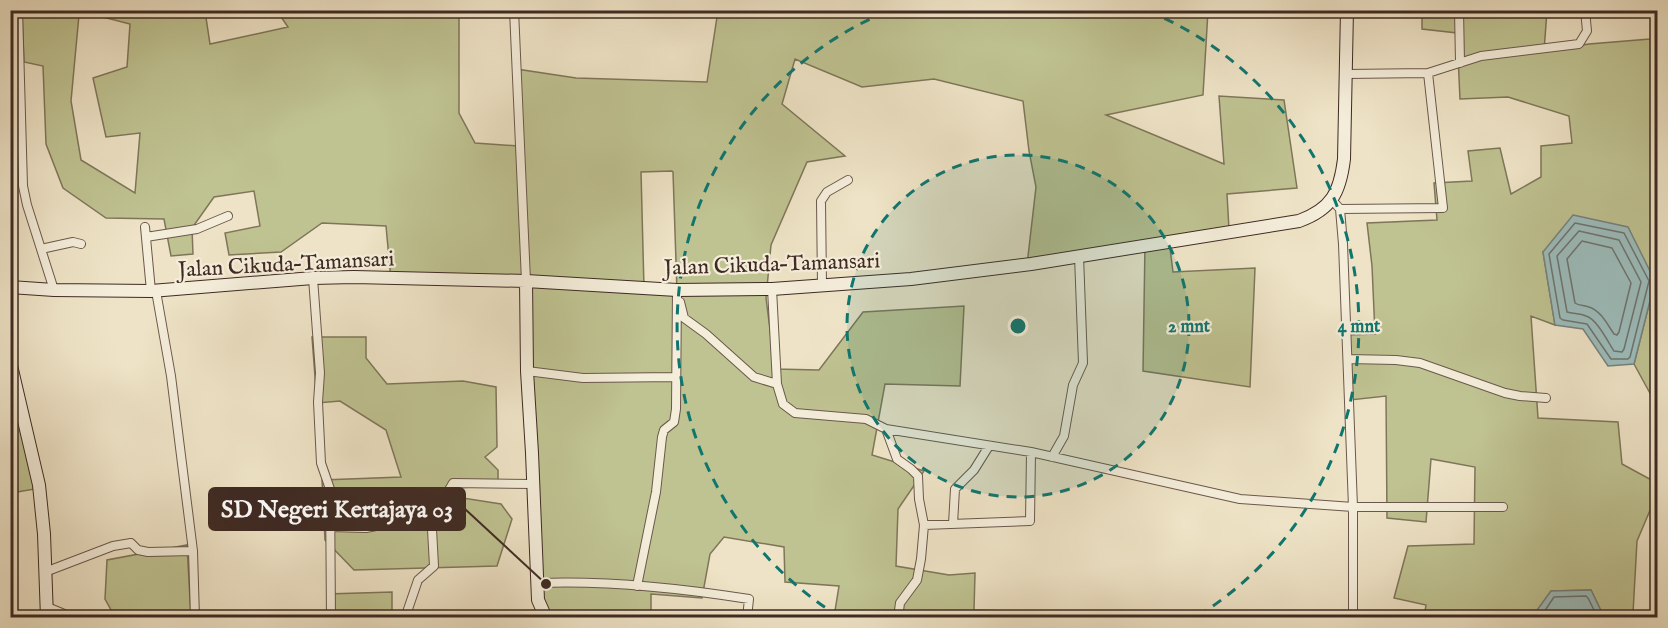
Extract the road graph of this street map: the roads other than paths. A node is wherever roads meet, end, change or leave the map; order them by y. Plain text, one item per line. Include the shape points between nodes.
1 (18, 10) edge
2 (514, 10) edge
3 (1347, 10) edge
4 (1459, 10) edge
5 (1585, 10) edge
6 (1460, 63) junction
7 (1428, 73) junction
8 (1346, 74) junction
9 (848, 180) dead end
10 (1336, 205) junction
11 (228, 216) dead end
12 (145, 227) dead end
13 (146, 237) junction
14 (81, 244) dead end
15 (41, 249) junction
16 (1079, 256) junction
17 (313, 278) junction
18 (526, 281) junction
19 (822, 285) junction
20 (10, 287) edge
21 (772, 289) junction
22 (54, 290) junction
23 (677, 290) junction
24 (154, 291) junction
25 (1348, 359) junction
26 (10, 361) edge
27 (527, 371) junction
28 (676, 377) junction
29 (777, 384) junction
30 (1546, 398) dead end
31 (886, 429) junction
32 (989, 446) junction
33 (1031, 452) junction
34 (1052, 456) junction
35 (533, 484) junction
36 (1353, 507) junction
37 (1503, 507) dead end
38 (430, 511) junction
39 (953, 524) junction
40 (924, 525) junction
41 (330, 527) junction
42 (193, 551) junction
43 (45, 572) junction
44 (537, 583) junction
45 (637, 586) junction
46 (47, 612) edge
47 (74, 618) edge
48 (195, 618) edge
49 (331, 618) edge
50 (405, 618) edge
51 (546, 618) edge
52 (747, 618) edge
53 (898, 618) edge
54 (1353, 618) edge

1 - 15 street via 23,186
2 - 18 street
3 - 8 street
4 - 6 street
5 - 6 street via 1587,31 1580,44 1481,56
6 - 7 street
7 - 8 street
7 - 10 street via 1443,208
8 - 10 street via 1344,159
9 - 19 street via 827,192 821,201
10 - 16 street, Jalan Cikuda–Tamansari via 1299,221
10 - 25 street via 1343,244
11 - 13 street via 197,229
12 - 13 street
13 - 24 street
14 - 15 street
15 - 22 street
16 - 19 street, Jalan Cikuda–Tamansari via 911,279
16 - 34 street via 1083,363 1073,385 1064,436
17 - 18 street, Jalan Cikuda–Tamansari
17 - 24 street, Jalan Cikuda–Tamansari
17 - 41 street via 321,464 330,489
18 - 23 street, Jalan Cikuda–Tamansari
18 - 27 street
19 - 21 street, Jalan Cikuda–Tamansari
20 - 22 street, Jalan Cikuda–Tamansari
21 - 23 street, Jalan Cikuda–Tamansari
21 - 29 street
22 - 24 street, Jalan Cikuda–Tamansari
23 - 28 street
23 - 29 street via 684,318 754,377
24 - 42 street via 171,376
25 - 30 street via 1420,363 1505,393
25 - 36 street
26 - 43 street via 39,485
27 - 28 street via 583,378
27 - 35 street
28 - 45 street via 674,422 662,437 656,492
29 - 31 street via 783,404 795,413 866,420
31 - 32 street
31 - 40 street via 897,459 918,476
32 - 33 street
32 - 39 street via 974,470 955,489
33 - 34 street
33 - 39 street via 1030,521
34 - 36 street via 1240,499
35 - 38 street via 453,483 443,500
35 - 44 street
36 - 37 street
36 - 54 street
38 - 41 street via 425,516 366,528
38 - 50 street via 434,566 418,580
39 - 40 street
40 - 53 street via 917,580 900,603
41 - 49 street
42 - 43 street via 148,552 130,543
42 - 48 street
43 - 46 street
44 - 45 street via 577,581
44 - 51 street via 538,600
45 - 52 street via 749,600
46 - 47 street

